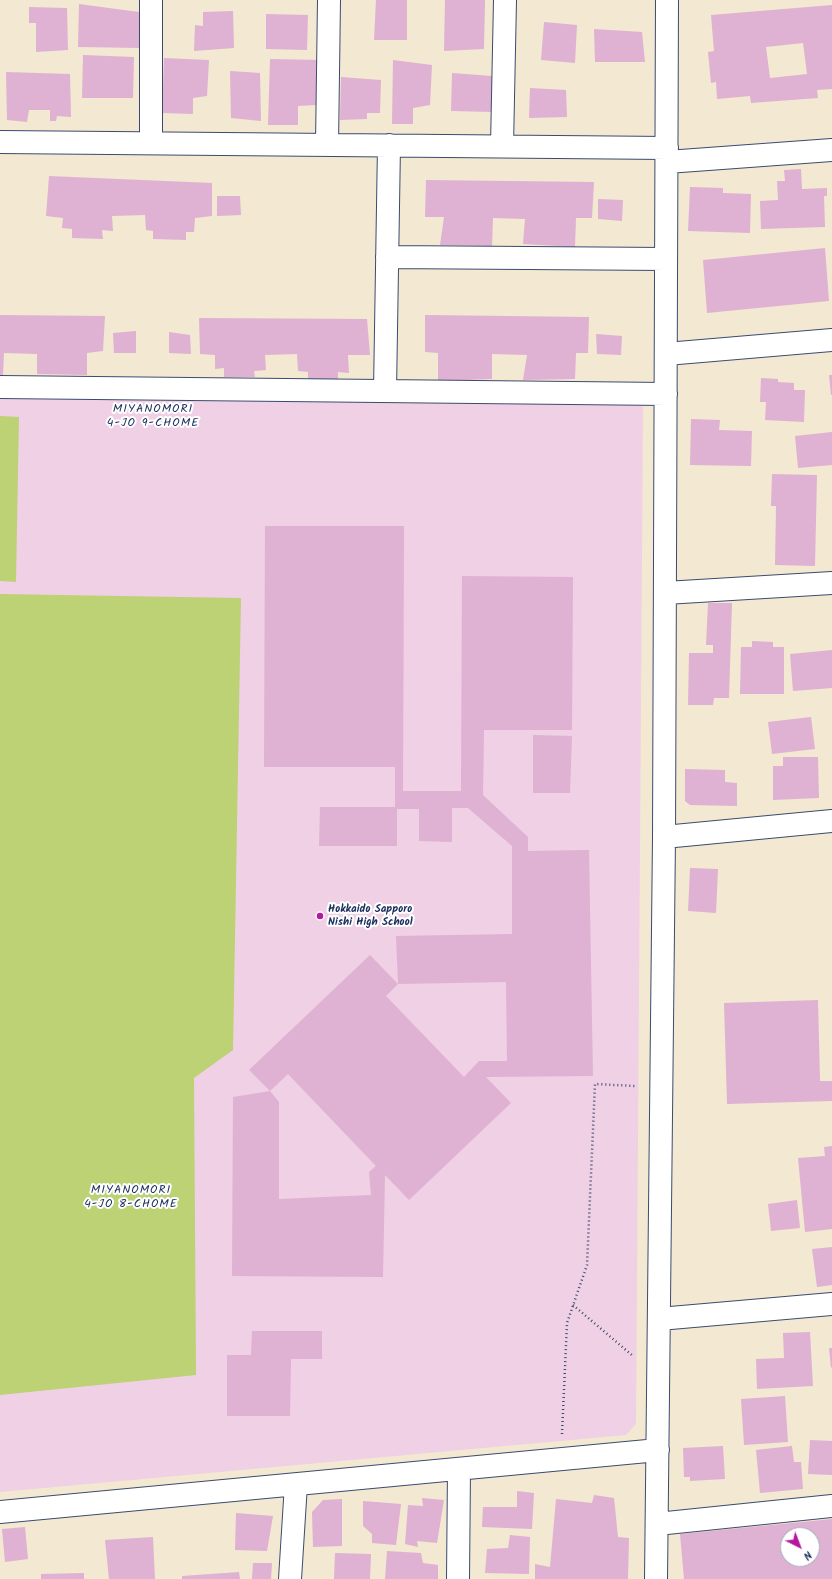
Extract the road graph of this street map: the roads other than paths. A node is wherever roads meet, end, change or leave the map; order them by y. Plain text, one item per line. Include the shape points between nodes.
1 (151, 0) edge
2 (329, 0) edge
3 (505, 0) edge
4 (667, 0) edge
5 (0, 142) edge
6 (151, 143) junction
7 (327, 145) junction
8 (388, 145) junction
9 (502, 146) junction
10 (832, 150) edge
11 (667, 155) junction
12 (387, 257) junction
13 (666, 259) junction
14 (832, 340) edge
15 (666, 354) junction
16 (0, 387) edge
17 (385, 391) junction
18 (666, 394) junction
19 (832, 583) edge
20 (665, 593) junction
21 (832, 821) edge
22 (664, 836) junction
23 (832, 1304) edge
24 (659, 1319) junction
25 (658, 1450) junction
26 (459, 1469) junction
27 (296, 1484) junction
28 (832, 1506) edge
29 (0, 1512) edge
30 (657, 1524) junction
31 (290, 1579) edge
32 (458, 1579) edge
33 (656, 1579) edge

1 - 6 street
2 - 7 street
3 - 9 street
4 - 11 street
5 - 6 street
6 - 7 street
7 - 8 street
8 - 9 street
8 - 12 street
9 - 11 street
10 - 11 street
11 - 13 street
12 - 13 street
12 - 17 street
13 - 15 street
14 - 15 street
15 - 18 street
16 - 17 street
17 - 18 street
18 - 20 street
19 - 20 street
20 - 22 street
21 - 22 street
22 - 24 street
23 - 24 street
24 - 25 street
25 - 26 street
25 - 30 street
26 - 27 street
26 - 32 street
27 - 29 street
27 - 31 street
28 - 30 street
30 - 33 street

